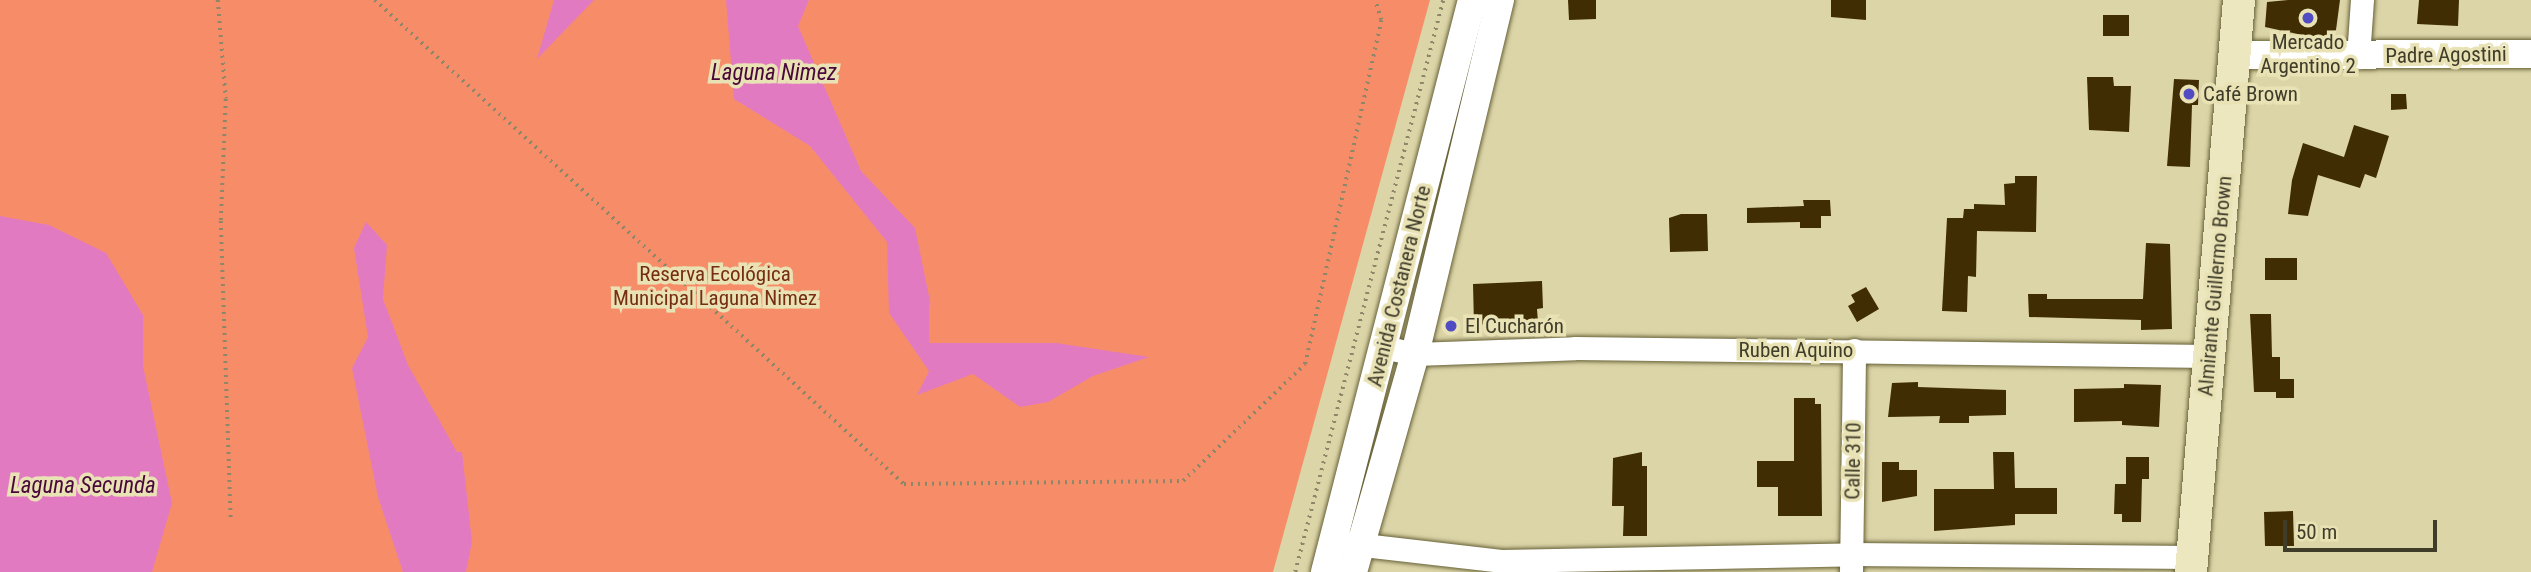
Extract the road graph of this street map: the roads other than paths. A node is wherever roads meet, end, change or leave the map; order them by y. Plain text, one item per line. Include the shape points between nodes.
1 (1472, 0) edge
2 (1500, 0) edge
3 (2239, 0) edge
4 (2362, 0) edge
5 (2531, 54) edge
6 (2235, 55) junction
7 (2358, 57) junction
8 (1384, 347) junction
9 (1854, 350) junction
10 (1415, 355) junction
11 (2209, 356) junction
12 (1333, 539) junction
13 (1357, 560) edge
14 (1852, 563) edge
15 (2194, 568) edge
16 (1325, 572) edge

1 - 8 street, Avenida Costanera Norte
2 - 10 street, Avenida Costanera Norte
3 - 6 main road, Almirante Guillermo Brown
4 - 7 street
5 - 7 street, Padre Agostini
6 - 7 street, Padre Agostini
6 - 11 main road, Almirante Guillermo Brown
8 - 10 street, Ruben Aquino
8 - 12 street, Avenida Costanera Norte
9 - 10 street, Ruben Aquino via 1575,348
9 - 11 street, Ruben Aquino
9 - 14 street, Calle 310
10 - 13 street, Avenida Costanera Norte
11 - 15 main road, Almirante Guillermo Brown
12 - 13 street
12 - 16 street, Avenida Costanera Norte
13 - 14 street
14 - 15 street

